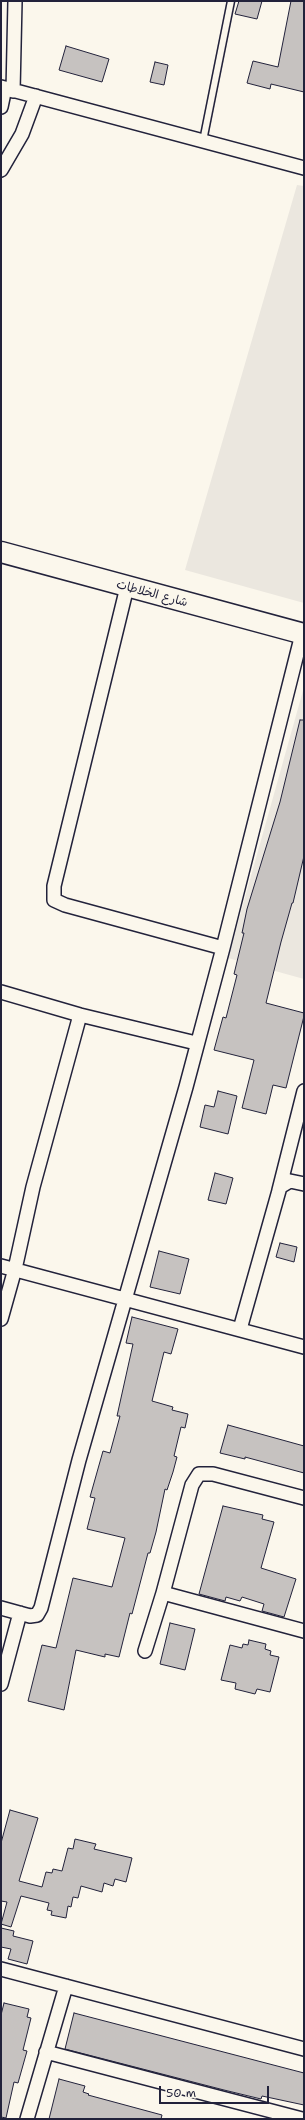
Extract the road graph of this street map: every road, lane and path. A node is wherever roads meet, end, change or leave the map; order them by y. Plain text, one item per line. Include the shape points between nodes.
1 (15, 1) edge
2 (232, 1) edge
3 (6, 89) edge
4 (36, 96) junction
5 (1, 107) edge
6 (203, 141) junction
7 (1, 162) edge
8 (304, 168) edge
9 (1, 552) edge
10 (127, 587) junction
11 (303, 634) edge
12 (223, 948) junction
13 (1, 992) edge
14 (80, 1015) junction
15 (196, 1043) junction
16 (304, 1091) edge
17 (304, 1184) edge
18 (278, 1194) junction
19 (1, 1266) edge
20 (15, 1269) junction
21 (125, 1299) junction
22 (1, 1319) edge
23 (240, 1330) junction
24 (304, 1346) edge
25 (304, 1498) edge
26 (163, 1593) junction
27 (1, 1608) edge
28 (20, 1613) junction
29 (304, 1632) edge
30 (145, 1651) dead end
31 (1, 1684) edge
32 (1, 1969) edge
33 (66, 1986) junction
34 (304, 2049) edge
35 (46, 2052) junction
36 (27, 2119) edge
37 (302, 2119) edge

1 - 3 street
2 - 6 lane
3 - 4 street
3 - 5 street
4 - 6 street
4 - 7 street via 22,134 13,150
6 - 8 street
9 - 10 main road, شارع الخلاطات
10 - 11 main road, شارع الخلاطات
10 - 12 street via 54,886 54,900
11 - 12 street
12 - 15 street
13 - 14 street
14 - 15 street
14 - 20 street via 33,1187
15 - 21 street
16 - 18 street
17 - 18 street via 290,1181 280,1188
18 - 23 street
19 - 20 street
20 - 21 street
20 - 22 street
21 - 23 street
21 - 28 street via 79,1460 41,1608 34,1616
23 - 24 street
25 - 26 street via 213,1474 199,1474 192,1485
26 - 29 street
26 - 30 street
27 - 28 street
28 - 31 street
32 - 33 street
33 - 34 street
33 - 35 street
35 - 36 street
35 - 37 street

